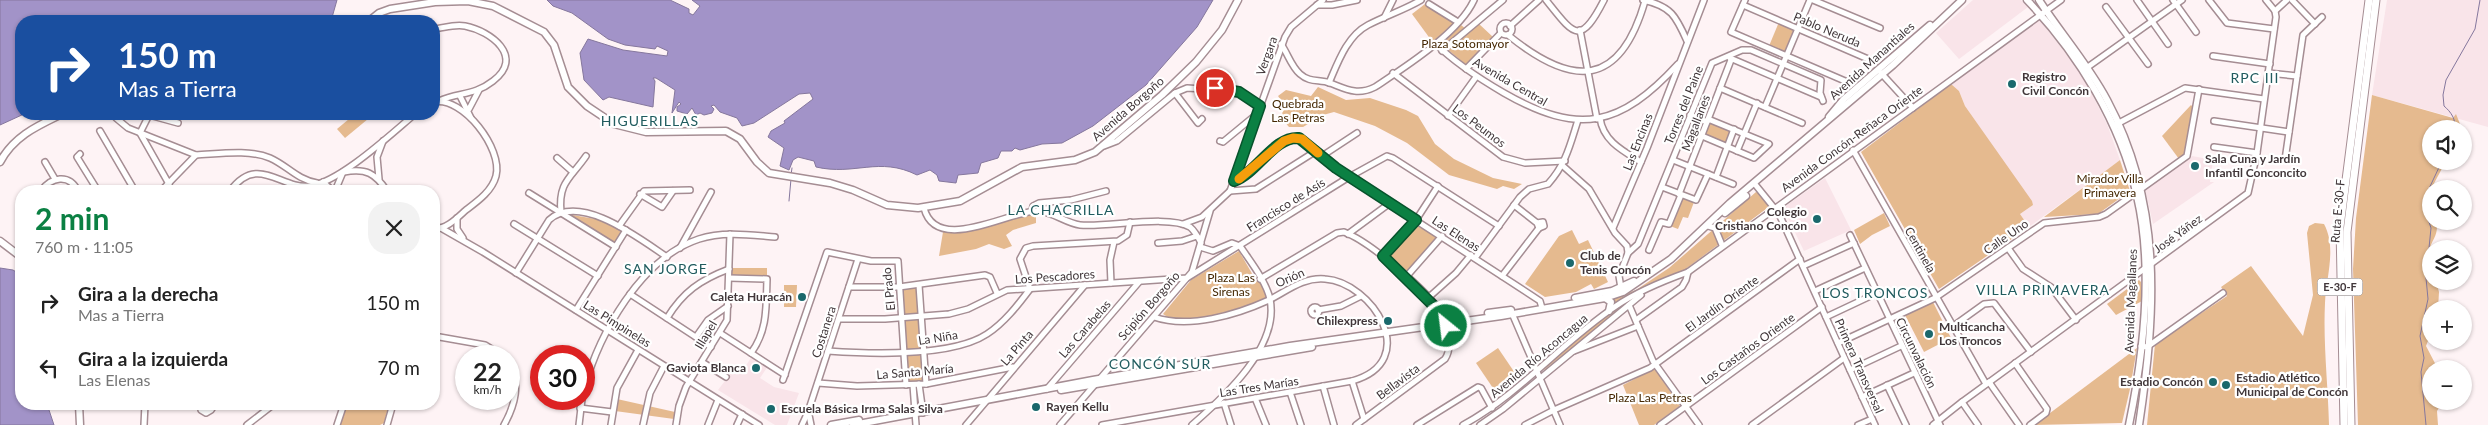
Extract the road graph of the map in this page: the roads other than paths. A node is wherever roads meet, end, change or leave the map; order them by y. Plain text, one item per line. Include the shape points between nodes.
1 (1238, 0) edge
2 (1323, 0) edge
3 (1357, 0) edge
4 (1393, 0) edge
5 (1421, 0) edge
6 (1474, 0) edge
7 (1503, 0) edge
8 (1539, 0) edge
9 (1546, 0) edge
10 (1604, 0) edge
11 (1644, 0) edge
12 (1704, 0) edge
13 (1811, 0) edge
14 (1962, 0) edge
15 (2027, 0) edge
16 (2039, 0) edge
17 (2061, 0) edge
18 (2137, 0) edge
19 (2182, 0) edge
20 (2208, 0) edge
21 (2266, 0) edge
22 (2287, 0) edge
23 (2292, 0) edge
24 (2369, 0) edge
25 (2376, 0) edge
26 (1744, 2) edge
27 (2174, 2) edge
28 (1429, 4) dead end
29 (1316, 5) junction
30 (2106, 7) dead end
31 (2275, 10) junction
32 (2043, 12) junction
33 (377, 15) edge
34 (2322, 17) dead end
35 (1384, 18) junction
36 (2153, 21) junction
37 (1458, 22) junction
38 (2315, 24) junction
39 (1510, 26) junction
40 (440, 28) edge
41 (1798, 28) junction
42 (1880, 28) dead end
43 (1580, 30) junction
44 (2274, 30) junction
45 (2196, 32) dead end
46 (1501, 33) junction
47 (1508, 35) junction
48 (2129, 37) junction
49 (1687, 41) junction
50 (1282, 44) junction
51 (1436, 44) junction
52 (2168, 44) dead end
53 (1442, 51) junction
54 (1787, 56) junction
55 (2213, 56) dead end
56 (1730, 58) junction
57 (1875, 62) dead end
58 (1678, 64) junction
59 (1783, 64) junction
60 (2148, 64) dead end
61 (2270, 64) junction
62 (1466, 69) junction
63 (2085, 69) junction
64 (1589, 70) junction
65 (1880, 72) junction
66 (1393, 73) junction
67 (2268, 73) junction
68 (2297, 76) junction
69 (1476, 77) junction
70 (1777, 79) junction
71 (1661, 82) junction
72 (1329, 83) junction
73 (1852, 84) dead end
74 (1672, 86) junction
75 (1720, 88) junction
76 (2199, 89) junction
77 (479, 90) junction
78 (1175, 93) junction
79 (460, 96) junction
80 (2264, 99) junction
81 (440, 101) edge
82 (440, 103) edge
83 (1757, 103) junction
84 (1260, 106) junction
85 (1765, 107) junction
86 (1913, 108) junction
87 (469, 109) junction
88 (1257, 114) junction
89 (1690, 115) junction
90 (1448, 116) junction
91 (471, 118) junction
92 (1598, 118) junction
93 (1202, 119) dead end
94 (50, 120) edge
95 (118, 120) edge
96 (146, 120) edge
97 (167, 120) edge
98 (408, 120) edge
99 (1578, 120) junction
100 (1708, 120) junction
101 (2214, 121) dead end
102 (178, 123) dead end
103 (1802, 123) dead end
104 (2116, 125) junction
105 (2261, 128) junction
106 (1734, 129) junction
107 (100, 131) dead end
108 (2289, 132) junction
109 (140, 133) junction
110 (1357, 133) dead end
111 (1745, 134) junction
112 (1702, 136) junction
113 (384, 139) junction
114 (1220, 141) dead end
115 (1104, 146) junction
116 (1727, 147) junction
117 (2214, 147) dead end
118 (1853, 150) junction
119 (1316, 151) junction
120 (1737, 151) junction
121 (2257, 153) junction
122 (80, 154) dead end
123 (196, 155) junction
124 (586, 156) dead end
125 (1322, 156) junction
126 (557, 158) dead end
127 (1673, 160) junction
128 (2285, 160) dead end
129 (0, 162) edge
130 (45, 162) dead end
131 (1641, 162) junction
132 (1564, 164) junction
133 (284, 166) junction
134 (1690, 166) junction
135 (342, 172) junction
136 (573, 172) junction
137 (294, 174) junction
138 (1708, 174) junction
139 (278, 177) junction
140 (1349, 177) junction
141 (1716, 177) junction
142 (55, 179) junction
143 (379, 179) junction
144 (1234, 181) junction
145 (321, 183) junction
146 (168, 184) joint
147 (1733, 184) dead end
148 (45, 185) edge
149 (73, 185) edge
150 (93, 185) edge
151 (132, 185) edge
152 (234, 185) edge
153 (295, 185) edge
154 (305, 185) edge
155 (324, 185) edge
156 (337, 185) edge
157 (383, 185) edge
158 (1755, 185) junction
159 (1438, 186) junction
160 (1662, 187) junction
161 (673, 190) junction
162 (690, 190) dead end
163 (1106, 191) dead end
164 (1230, 191) junction
165 (2139, 191) junction
166 (711, 192) dead end
167 (529, 193) dead end
168 (640, 194) junction
169 (1680, 194) junction
170 (1390, 203) junction
171 (1514, 205) junction
172 (1774, 207) junction
173 (924, 208) junction
174 (1210, 210) junction
175 (1032, 211) junction
176 (560, 212) junction
177 (457, 218) junction
178 (1650, 218) junction
179 (1416, 220) junction
180 (1130, 222) junction
181 (1660, 222) junction
182 (514, 224) dead end
183 (1180, 224) junction
184 (619, 226) junction
185 (1499, 226) junction
186 (1711, 226) junction
187 (440, 228) edge
188 (1613, 228) junction
189 (626, 230) junction
190 (440, 232) edge
191 (730, 234) junction
192 (1348, 234) junction
193 (1850, 235) dead end
194 (1197, 236) junction
195 (1442, 236) junction
196 (776, 237) dead end
197 (537, 239) junction
198 (0, 241) edge
199 (464, 241) junction
200 (1114, 242) junction
201 (1158, 244) dead end
202 (1854, 244) junction
203 (1201, 245) junction
204 (1722, 245) junction
205 (1240, 246) junction
206 (616, 247) junction
207 (680, 248) junction
208 (2008, 248) junction
209 (1649, 250) dead end
210 (1628, 252) junction
211 (15, 253) edge
212 (667, 256) junction
213 (1383, 256) junction
214 (1473, 257) junction
215 (858, 259) junction
216 (1800, 260) junction
217 (2152, 265) junction
218 (1804, 266) junction
219 (1865, 268) junction
220 (729, 269) junction
221 (2145, 270) junction
222 (1688, 272) junction
223 (516, 273) junction
224 (598, 276) junction
225 (1502, 276) junction
226 (1406, 277) junction
227 (729, 278) junction
228 (1187, 278) junction
229 (1260, 279) junction
230 (1140, 282) junction
231 (1110, 284) junction
232 (919, 285) junction
233 (1086, 285) junction
234 (849, 287) junction
235 (899, 287) junction
236 (1030, 289) junction
237 (1622, 290) junction
238 (1815, 292) junction
239 (997, 293) junction
240 (1877, 293) junction
241 (2223, 293) dead end
242 (630, 294) junction
243 (1361, 296) junction
244 (1428, 298) junction
245 (1605, 298) junction
246 (1935, 298) junction
247 (1270, 299) junction
248 (1627, 302) junction
249 (728, 306) junction
250 (1541, 306) junction
251 (1822, 307) junction
252 (576, 310) junction
253 (1318, 310) dead end
254 (1609, 311) junction
255 (1512, 312) junction
256 (921, 317) junction
257 (1154, 317) junction
258 (1826, 317) junction
259 (667, 318) junction
260 (902, 318) junction
261 (839, 319) junction
262 (1888, 319) junction
263 (1636, 320) junction
264 (2076, 320) junction
265 (1445, 322) junction
266 (1638, 326) junction
267 (1952, 327) junction
268 (608, 331) junction
269 (1386, 332) junction
270 (720, 333) junction
271 (440, 337) edge
272 (696, 337) junction
273 (1838, 343) junction
274 (485, 345) edge
275 (1901, 346) junction
276 (2144, 346) junction
277 (711, 347) junction
278 (638, 350) junction
279 (924, 350) junction
280 (828, 351) junction
281 (904, 352) junction
282 (2031, 352) junction
283 (751, 353) junction
284 (1569, 353) junction
285 (595, 355) edge
286 (1255, 355) junction
287 (1844, 358) junction
288 (702, 362) junction
289 (2015, 363) junction
290 (1656, 364) junction
291 (664, 366) junction
292 (1013, 367) junction
293 (1537, 370) junction
294 (1850, 370) junction
295 (1914, 373) junction
296 (726, 377) dead end
297 (1540, 377) junction
298 (1101, 378) junction
299 (1352, 380) junction
300 (689, 381) junction
301 (818, 383) junction
302 (1988, 383) junction
303 (913, 384) junction
304 (919, 384) junction
305 (926, 384) junction
306 (906, 385) junction
307 (1095, 385) junction
308 (1887, 385) junction
309 (1322, 386) junction
310 (1046, 390) junction
311 (1290, 392) junction
312 (1862, 397) junction
313 (1255, 398) junction
314 (718, 400) junction
315 (987, 400) junction
316 (1962, 402) junction
317 (1224, 403) junction
318 (1215, 404) junction
319 (1686, 406) junction
320 (1492, 408) junction
321 (79, 410) edge
322 (145, 410) edge
323 (266, 410) edge
324 (342, 410) edge
325 (391, 410) edge
326 (510, 410) edge
327 (580, 410) edge
328 (595, 410) edge
329 (1554, 410) junction
330 (612, 412) junction
331 (808, 412) junction
332 (919, 412) junction
333 (742, 414) junction
334 (1066, 419) junction
335 (1364, 420) junction
336 (1874, 422) edge
337 (1937, 424) edge
338 (80, 425) edge
339 (144, 425) edge
340 (247, 425) edge
341 (337, 425) edge
342 (386, 425) edge
343 (504, 425) edge
344 (579, 425) edge
345 (610, 425) edge
346 (643, 425) edge
347 (676, 425) edge
348 (708, 425) edge
349 (737, 425) edge
350 (759, 425) edge
351 (802, 425) edge
352 (811, 425) edge
353 (831, 425) edge
354 (853, 425) edge
355 (916, 425) edge
356 (966, 425) edge
357 (1060, 425) edge
358 (1068, 425) edge
359 (1102, 425) edge
360 (1192, 425) edge
361 (1231, 425) edge
362 (1266, 425) edge
363 (1301, 425) edge
364 (1334, 425) edge
365 (1356, 425) edge
366 (1417, 425) edge
367 (1463, 425) edge
368 (1480, 425) edge
369 (1525, 425) edge
370 (1560, 425) edge
371 (1660, 425) edge
372 (1699, 425) edge
373 (1752, 425) edge
374 (1858, 425) edge
375 (1906, 425) edge
376 (1978, 425) edge
377 (2019, 425) edge
378 (2030, 425) edge
379 (2130, 425) edge
380 (2139, 425) edge
381 (2344, 425) edge
382 (2351, 425) edge

1 - 115 main road, Avenida Borgoño via 1222,30 1196,62
2 - 29 street, Vergara
3 - 29 street
4 - 35 street
5 - 35 street
6 - 37 street
7 - 53 street
8 - 39 street
9 - 43 street via 1566,25
10 - 43 street via 1594,21
11 - 49 street via 1658,3 1671,12
11 - 64 street via 1635,32 1620,55 1604,66
12 - 49 street, Las Encinas
13 - 41 street
13 - 42 street
14 - 65 main road, Avenida Manantiales via 1916,35
15 - 32 main road, Avenida Magallanes
16 - 32 main road, Avenida Magallanes
17 - 32 street, Avenida Concón-Reñaca Oriente
18 - 36 street
19 - 27 street
20 - 44 street via 2228,23
21 - 31 street
22 - 31 street
23 - 38 street
24 - 381 highway, Ruta E-30-F / E-30-F via 2340,227
25 - 382 highway, Ruta E-30-F / E-30-F via 2346,232
26 - 41 street, Pablo Neruda
26 - 54 street via 1731,32
27 - 36 street
27 - 45 street
28 - 37 street
29 - 50 street, Vergara via 1291,27
30 - 48 street
31 - 44 street, José Yáñez
32 - 63 main road, Avenida Magallanes
32 - 86 street, Avenida Concón-Reñaca Oriente
33 - 173 main road, Avenida Borgoño via 390,9 443,1 476,2 501,9 544,32 554,45 568,87 618,126 639,132 726,131 740,139 764,170 780,176 838,185 893,206
34 - 38 street
35 - 72 street via 1355,35 1343,51
36 - 48 street
36 - 52 street
37 - 51 street
38 - 68 street via 2303,35
39 - 46 street via 1502,25
39 - 47 street via 1512,30
40 - 77 street via 469,27 496,40 502,47 506,57 502,70
41 - 54 street
41 - 57 street, Pablo Neruda
43 - 64 street
44 - 61 street, José Yáñez
46 - 47 street
46 - 62 street
47 - 64 street via 1544,62 1565,69
48 - 60 street
48 - 63 street
49 - 58 street, Las Encinas
50 - 72 street via 1301,76 1309,81
50 - 84 street, Vergara
51 - 53 street, Avenida Central
51 - 66 street
53 - 62 street, Avenida Central
54 - 59 street
54 - 73 street
55 - 61 street
56 - 59 street, Torres del Paine via 1748,49
56 - 70 street
56 - 75 street, Magallanes
56 - 89 street, Torres del Paine via 1710,65
58 - 71 street, Avenida Central
58 - 74 street, Las Encinas
59 - 70 street
59 - 70 street, Torres del Paine via 1821,80 1822,99
61 - 67 street, José Yáñez
62 - 69 street, Avenida Central
63 - 104 main road, Avenida Magallanes
64 - 92 street
65 - 86 street
65 - 158 main road, Avenida Manantiales via 1841,102 1781,165
66 - 72 street via 1365,91 1349,91
66 - 90 street, Los Peumos
67 - 68 street
67 - 80 street, José Yáñez
68 - 108 street
69 - 90 street
69 - 99 street, Avenida Central via 1540,112
70 - 85 street
71 - 74 street
71 - 92 street, Avenida Central via 1627,109
74 - 131 street, Las Encinas
75 - 83 street
75 - 100 street, Magallanes
76 - 80 street
76 - 104 street via 2183,88
76 - 165 street, Calle Uno via 2189,153
77 - 79 street
77 - 87 street
78 - 84 street via 1192,87 1228,89 1242,93
78 - 93 street via 1198,122
78 - 115 street via 1117,141
79 - 81 street
79 - 87 street
80 - 105 street, José Yáñez
82 - 91 street, Las Pimpinelas via 455,106
83 - 85 street
83 - 111 street
84 - 88 street, Vergara
85 - 103 street
86 - 118 street, Avenida Concón-Reñaca Oriente
87 - 91 street
88 - 114 street via 1223,142
88 - 144 street, Vergara
89 - 100 street
89 - 127 street, Torres del Paine
90 - 132 street, Los Peumos via 1507,158
91 - 177 street, Las Pimpinelas via 494,152 497,174 487,193
92 - 99 street, Avenida Central
92 - 131 street via 1609,139
94 - 129 main road via 25,133
95 - 109 street
96 - 109 street
97 - 102 street
98 - 113 street
99 - 132 street
100 - 106 street
100 - 112 street, Magallanes
101 - 105 street
104 - 165 main road, Avenida Magallanes
105 - 108 street
105 - 121 street, José Yáñez
106 - 111 street
106 - 116 street
107 - 151 street
108 - 128 street
109 - 123 street
109 - 146 street
110 - 125 street
111 - 120 street
111 - 120 street via 1769,144 1754,158
112 - 116 street
112 - 134 street, Magallanes
113 - 135 street
113 - 143 street via 377,158
115 - 173 main road, Avenida Borgoño via 1080,159 1022,167 968,198
116 - 120 street
116 - 141 street
117 - 121 street
118 - 172 street, Avenida Concón-Reñaca Oriente
118 - 246 street, Centinela
119 - 125 street, Las Elenas
119 - 144 street, Las Elenas via 1302,139 1287,139
119 - 164 street via 1256,189
121 - 217 street, José Yáñez via 2248,193
122 - 150 street via 77,157
123 - 133 street via 259,154
123 - 146 street
124 - 136 street
125 - 140 street, Las Elenas
126 - 136 street
127 - 134 street
127 - 160 street, Torres del Paine
130 - 142 street
131 - 188 street, Las Encinas
132 - 171 street via 1548,184 1529,189
132 - 188 street via 1589,189
133 - 137 street
133 - 139 street
134 - 138 street
134 - 169 street, Magallanes
135 - 143 street via 363,170
135 - 145 street
135 - 156 street
136 - 176 street via 561,191
137 - 139 street via 292,179
137 - 145 street via 303,180
138 - 141 street
138 - 169 street via 1697,200
139 - 152 street via 248,176
139 - 153 street
140 - 159 street, Francisco de Asís via 1384,157 1390,157
140 - 170 street, Las Elenas
140 - 205 street, Francisco de Asís
141 - 147 street
142 - 148 street
142 - 149 street via 68,180
143 - 157 street
144 - 164 street, Vergara
145 - 154 street
145 - 155 street
158 - 172 street, Primera Transversal
158 - 186 main road, Avenida Manantiales
159 - 179 street
159 - 185 street, Francisco de Asís
160 - 169 street
160 - 178 street, Torres del Paine
161 - 162 street
161 - 168 street
161 - 168 street via 662,207
163 - 175 street via 1071,200 1039,203 1033,206
164 - 174 street, Vergara
165 - 208 street, Calle Uno via 2102,217 2044,223
165 - 217 main road, Avenida Magallanes via 2148,226
165 - 221 main road, Avenida Magallanes
166 - 207 street
167 - 176 street
168 - 184 street
169 - 181 street, Magallanes via 1669,224
170 - 179 street, Las Elenas
170 - 192 street
171 - 185 street
171 - 225 street via 1538,225
172 - 204 street, Avenida Concón-Reñaca Oriente
172 - 216 street, Primera Transversal
173 - 175 street via 934,224 955,230 975,228
174 - 183 street via 1196,220
174 - 203 street, Scipión Borgoño
175 - 180 street via 1079,225
176 - 184 street via 588,214
176 - 197 street via 549,220
176 - 206 street
177 - 187 street, Las Pimpinelas
177 - 199 street via 457,229
178 - 181 street
178 - 210 street, Torres del Paine via 1638,244
179 - 195 street, Las Elenas
179 - 213 street
180 - 183 street
180 - 200 street via 1125,237
181 - 209 street
182 - 197 street
183 - 194 street via 1191,228
184 - 189 street
185 - 214 street
186 - 204 street
186 - 237 main road, Avenida Manantiales via 1660,268
188 - 210 street
189 - 206 street
189 - 212 street
190 - 199 street, Las Pimpinelas
191 - 196 street
191 - 207 street via 698,239
191 - 220 street, Illapel
192 - 213 street
192 - 229 street via 1337,233
193 - 202 street, Circunvalación
194 - 201 street
194 - 203 street
195 - 214 street, Las Elenas
195 - 226 street
197 - 223 street
197 - 224 street
198 - 211 main road
199 - 223 street, Las Pimpinelas
200 - 231 street
200 - 236 street via 1026,248 1020,264
202 - 218 street
202 - 219 street, Circunvalación
203 - 205 street via 1213,251 1232,243
203 - 228 street, Scipión Borgoño via 1196,264
204 - 222 street, Avenida Concón-Reñaca Oriente
205 - 228 street, Francisco de Asís
205 - 229 street
206 - 224 street
207 - 212 street
208 - 246 street, Calle Uno
208 - 264 street via 2023,269 2051,287
210 - 237 street via 1619,276
212 - 242 street
213 - 226 street
214 - 225 street, Las Elenas
214 - 244 street
215 - 234 street, Costanera
215 - 235 street, El Prado via 898,261
215 - 283 street, El Prado via 827,252 784,378
216 - 218 street, Primera Transversal
216 - 290 street, El Jardín Oriente
217 - 221 street, José Yáñez
217 - 276 main road, Avenida Magallanes
218 - 238 street, Primera Transversal
219 - 238 street
219 - 240 street, Circunvalación
220 - 227 street, Illapel
220 - 259 street via 694,285
221 - 264 street, José Yáñez
221 - 276 main road, Avenida Magallanes
222 - 248 street, Avenida Concón-Reñaca Oriente
222 - 263 street via 1682,287
223 - 252 street, Las Pimpinelas
224 - 252 street
225 - 250 street, Las Elenas via 1540,301
226 - 244 street
227 - 249 street, Illapel
227 - 283 street via 767,279 764,331
228 - 230 street, Los Pescadores
228 - 257 street, Scipión Borgoño
229 - 247 street
230 - 231 street, Los Pescadores
230 - 310 street, Las Carabelas
231 - 233 street, Los Pescadores
232 - 235 street
232 - 239 street via 987,275
232 - 256 street
233 - 236 street, Los Pescadores
233 - 292 street, La Pinta
234 - 235 street
234 - 261 street, Costanera
235 - 260 street, El Prado
236 - 239 street, Los Pescadores
236 - 279 street, La Niña via 997,326 982,337 965,344
237 - 245 main road
237 - 250 main road
238 - 251 street, Primera Transversal
239 - 256 street, Los Pescadores via 958,312
240 - 258 street
240 - 262 street, Circunvalación
241 - 276 street
242 - 259 street
242 - 268 street
243 - 247 street, Orión via 1343,283 1322,278 1303,282
243 - 253 street via 1341,306
243 - 269 street, Orión
244 - 265 street
245 - 250 main road
245 - 254 main road via 1611,302
246 - 262 street, Calle Uno
246 - 267 street, Centinela
247 - 257 street, Orión via 1196,320 1174,322
247 - 286 street via 1268,326
248 - 254 street, Avenida Río Aconcagua
248 - 263 street
248 - 284 street, Avenida Río Aconcagua
249 - 270 street, Illapel
249 - 272 street via 708,320
250 - 255 main road
251 - 258 street, Primera Transversal
251 - 319 street, Los Castaños Oriente
252 - 268 street, Las Pimpinelas
254 - 293 street, Avenida Río Aconcagua
255 - 265 main road
255 - 293 street
256 - 260 street, Los Pescadores
256 - 279 street
257 - 298 street, Scipión Borgoño
258 - 273 street, Primera Transversal
259 - 272 street
260 - 261 street, Los Pescadores
260 - 281 street, El Prado
261 - 280 street, Costanera
262 - 273 street, Calle Uno
262 - 275 street, Circunvalación
263 - 266 street
264 - 282 street, José Yáñez
265 - 269 main road
265 - 335 street, Bellavista via 1450,347 1445,359
266 - 284 street
266 - 290 street
267 - 282 street via 1984,304 1994,303
267 - 302 street, Centinela
268 - 278 street, Las Pimpinelas
268 - 285 street
269 - 286 main road
269 - 299 street, Las Tres Marías via 1388,350 1383,362 1371,374
270 - 277 street, Illapel
270 - 283 street
271 - 274 street
272 - 277 street
273 - 287 street, Primera Transversal
275 - 294 street
275 - 295 street, Circunvalación
276 - 379 main road, Avenida Magallanes
276 - 380 main road, Avenida Magallanes
277 - 288 street, Illapel
278 - 291 street, Las Pimpinelas
278 - 330 street via 620,380
279 - 281 street, La Niña
279 - 305 street
280 - 281 street, La Niña
280 - 301 street, Costanera
281 - 306 street, El Prado
282 - 289 street, José Yáñez
284 - 297 street, Avenida Río Aconcagua
286 - 298 main road
286 - 307 main road
286 - 318 street
287 - 294 street, Primera Transversal
287 - 373 street
288 - 296 street
288 - 300 street, Illapel
289 - 302 street, José Yáñez
289 - 378 street via 2047,411
290 - 319 street
290 - 329 street, El Jardín Oriente
291 - 300 street, Las Pimpinelas
291 - 346 street via 650,393
292 - 305 street, La Santa María
292 - 315 street, La Pinta
293 - 297 street
293 - 320 street, Avenida Río Aconcagua
294 - 312 street, Primera Transversal
295 - 308 street
295 - 337 street, Circunvalación
297 - 329 street
297 - 368 street, Avenida Río Aconcagua
298 - 307 street, Scipión Borgoño
298 - 310 main road
299 - 309 street, Las Tres Marías
299 - 335 street
300 - 314 street, Las Pimpinelas
300 - 347 street, Illapel via 679,406
301 - 306 street, La Santa María
301 - 331 street, Costanera
302 - 316 street, José Yáñez
302 - 377 street, Centinela
303 - 304 street, La Santa María
303 - 306 street, La Santa María
303 - 332 street
304 - 305 street, La Santa María
304 - 332 street
307 - 310 main road
307 - 334 street, Scipión Borgoño
308 - 312 street
308 - 375 street
309 - 311 street, Las Tres Marías
309 - 364 street
310 - 315 main road
311 - 313 street, Las Tres Marías
311 - 363 street
312 - 336 street, Primera Transversal
313 - 317 street, Las Tres Marías
313 - 362 street
314 - 333 street, Las Pimpinelas
314 - 348 street
315 - 332 main road
315 - 356 street, La Pinta
316 - 337 street, José Yáñez
316 - 376 street
317 - 318 street, Las Tres Marías
317 - 361 street
318 - 359 street, Las Tres Marías
318 - 360 street
319 - 371 street, Los Castaños Oriente
319 - 372 street
320 - 366 street via 1478,387
320 - 367 street, Avenida Río Aconcagua
321 - 338 main road
322 - 339 street
323 - 340 street
324 - 341 street
325 - 342 street
326 - 343 street
327 - 344 street
328 - 330 street
329 - 369 street, El Jardín Oriente
329 - 370 street
330 - 345 street
331 - 351 street, Costanera
331 - 352 street
332 - 353 main road
332 - 354 main road
332 - 355 street
333 - 349 street
333 - 350 street, Las Pimpinelas
334 - 357 street, Scipión Borgoño
334 - 358 street
335 - 365 street, Bellavista
336 - 374 street

